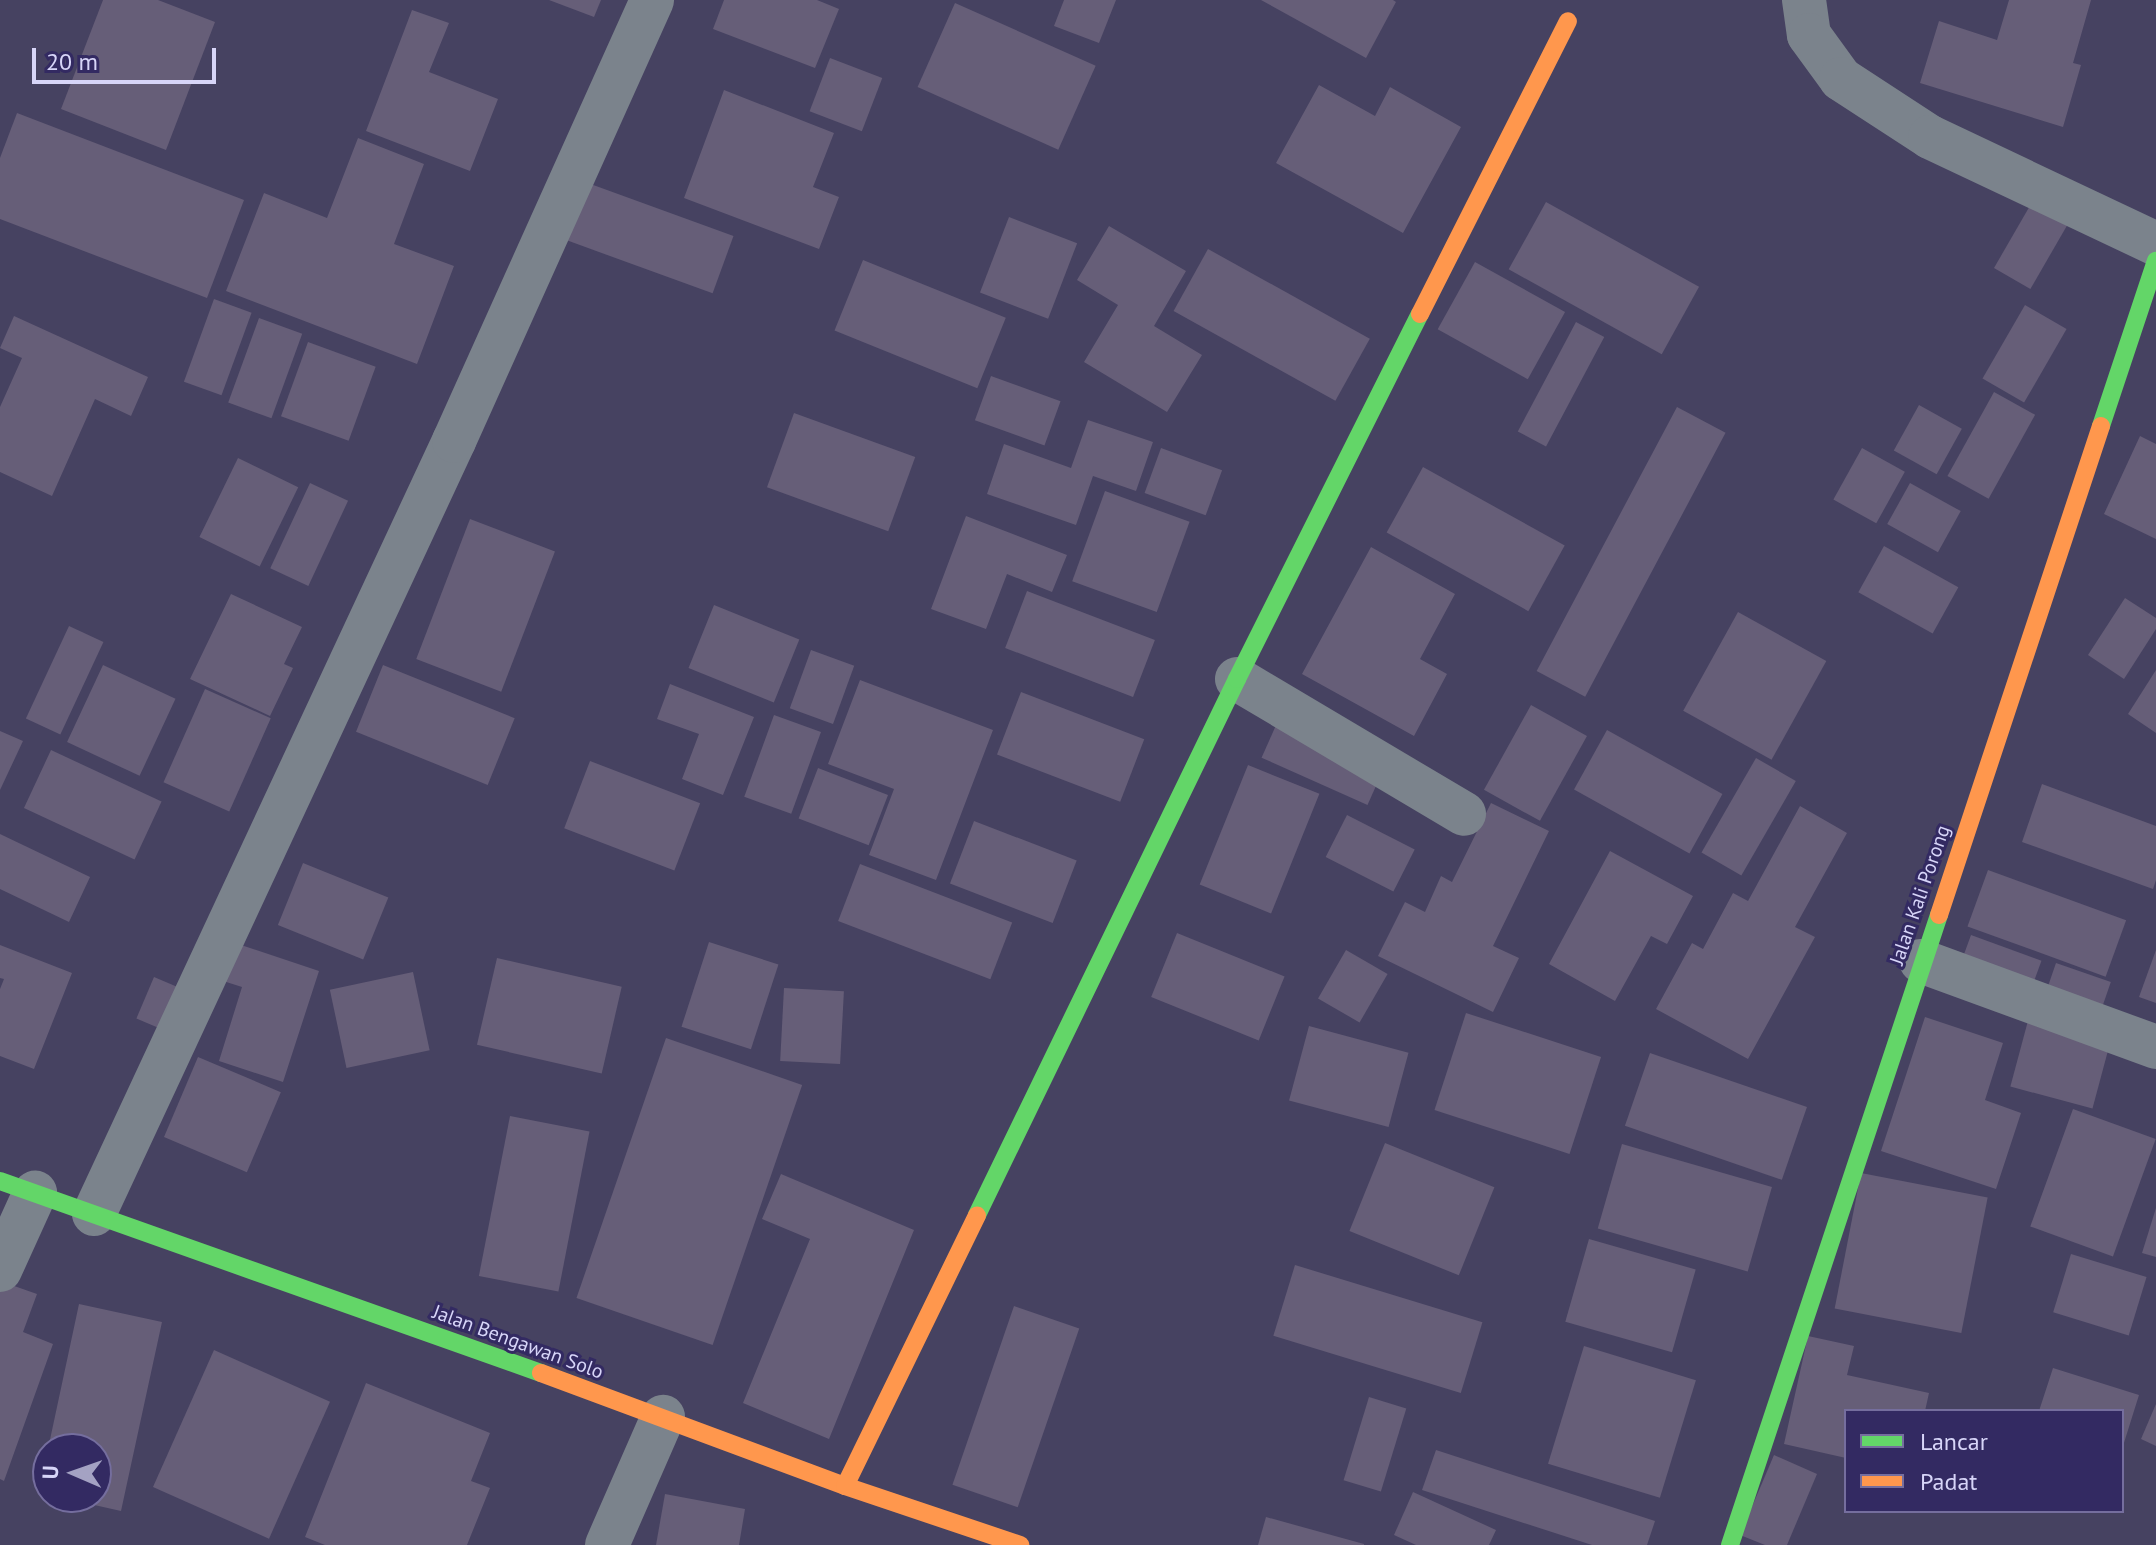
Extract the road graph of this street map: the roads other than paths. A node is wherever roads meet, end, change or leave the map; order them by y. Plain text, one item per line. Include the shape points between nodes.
1 (652, 0) edge
2 (1804, 0) edge
3 (1568, 21) dead end
4 (2156, 244) edge
5 (2156, 261) edge
6 (1237, 679) junction
7 (1464, 814) dead end
8 (1921, 961) junction
9 (2156, 1047) edge
10 (18, 1187) edge
11 (94, 1214) junction
12 (0, 1270) edge
13 (663, 1417) junction
14 (845, 1486) junction
15 (607, 1545) edge
16 (1020, 1545) edge
17 (1730, 1545) edge

1 - 11 street via 448,456
2 - 4 street via 1809,35 1841,79 1930,137
3 - 6 street
5 - 8 street, Jalan Kali Porong
6 - 7 street
6 - 14 street
8 - 9 street
8 - 17 street, Jalan Kali Porong
10 - 11 street, Jalan Bengawan Solo
10 - 12 street
11 - 13 street, Jalan Bengawan Solo
13 - 14 street, Jalan Bengawan Solo
13 - 15 street
14 - 16 street, Jalan Bengawan Solo

